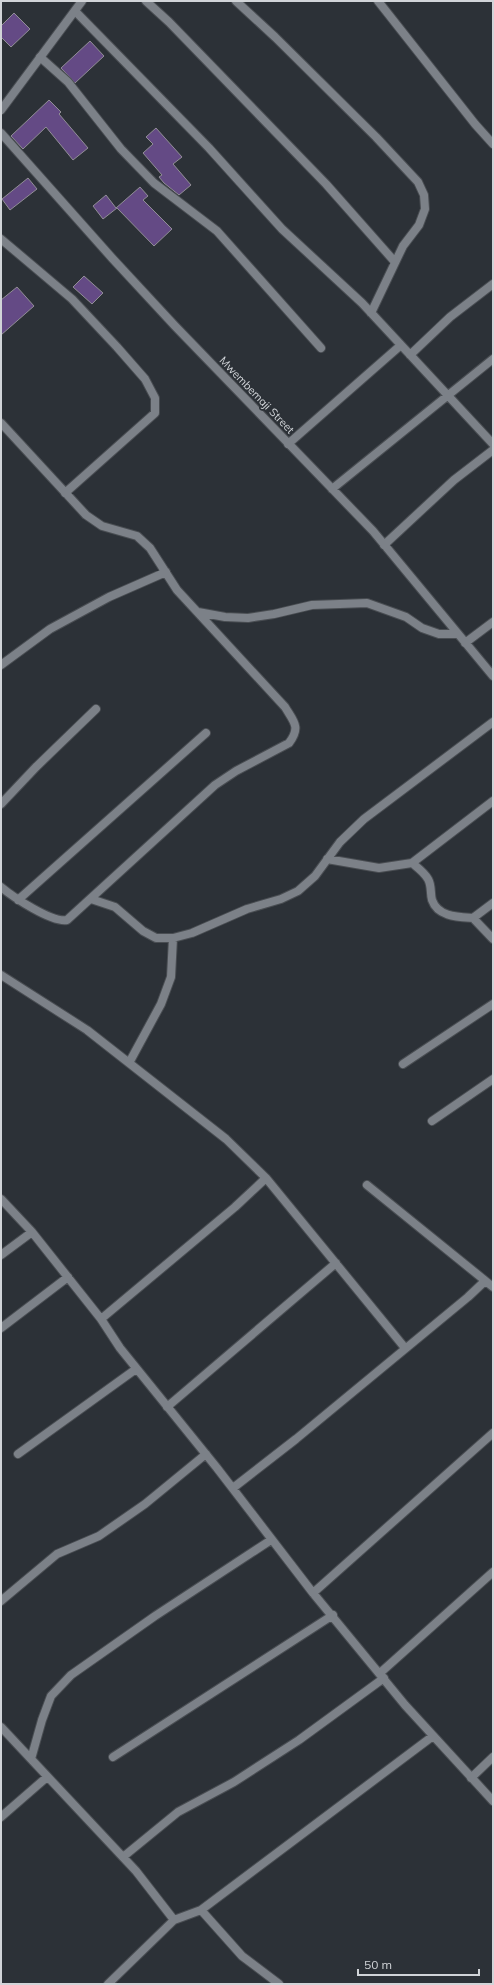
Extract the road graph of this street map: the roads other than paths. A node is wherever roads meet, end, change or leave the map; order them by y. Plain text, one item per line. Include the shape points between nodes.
1 (82, 1) edge
2 (146, 1) edge
3 (236, 1) edge
4 (378, 1) edge
5 (74, 11) junction
6 (40, 57) junction
7 (1, 110) edge
8 (1, 133) edge
9 (493, 144) edge
10 (1, 239) edge
11 (395, 262) junction
12 (493, 284) edge
13 (371, 313) junction
14 (401, 345) junction
15 (321, 348) dead end
16 (410, 354) junction
17 (493, 359) edge
18 (448, 395) junction
19 (1, 423) edge
20 (288, 444) junction
21 (493, 444) edge
22 (493, 450) edge
23 (332, 489) junction
24 (66, 493) junction
25 (384, 545) junction
26 (166, 572) junction
27 (198, 612) junction
28 (493, 622) edge
29 (458, 634) junction
30 (465, 643) junction
31 (1, 665) edge
32 (493, 676) edge
33 (96, 709) dead end
34 (493, 722) edge
35 (206, 733) dead end
36 (493, 801) edge
37 (1, 804) edge
38 (327, 859) junction
39 (412, 863) junction
40 (1, 887) edge
41 (92, 899) junction
42 (18, 900) junction
43 (493, 903) edge
44 (473, 918) junction
45 (173, 938) junction
46 (493, 939) edge
47 (1, 975) edge
48 (493, 1004) edge
49 (129, 1062) junction
50 (403, 1064) dead end
51 (493, 1079) edge
52 (432, 1121) dead end
53 (266, 1178) junction
54 (367, 1186) dead end
55 (1, 1199) edge
56 (32, 1232) junction
57 (1, 1255) edge
58 (336, 1263) junction
59 (68, 1277) junction
60 (485, 1281) junction
61 (493, 1287) edge
62 (101, 1319) junction
63 (1, 1328) edge
64 (405, 1348) junction
65 (136, 1369) junction
66 (167, 1407) junction
67 (493, 1433) edge
68 (18, 1454) dead end
69 (206, 1454) junction
70 (233, 1488) junction
71 (271, 1540) junction
72 (493, 1572) edge
73 (313, 1593) junction
74 (1, 1601) edge
75 (333, 1615) junction
76 (382, 1676) junction
77 (1, 1727) edge
78 (434, 1736) junction
79 (113, 1757) dead end
80 (493, 1757) edge
81 (31, 1759) junction
82 (47, 1778) junction
83 (472, 1778) junction
84 (493, 1800) edge
85 (1, 1817) edge
86 (123, 1857) junction
87 (201, 1910) junction
88 (174, 1920) junction
89 (108, 1984) edge
90 (279, 1984) edge

1 - 5 street
2 - 11 street via 326,184
3 - 11 street via 376,137 418,182 424,195 425,209 419,225
4 - 9 street
5 - 6 street
5 - 13 street via 209,148 282,228
6 - 7 street
6 - 15 street via 68,82 120,148 154,183 217,231
8 - 20 street, Mwembemaji Street via 112,258
10 - 24 street via 72,299 145,379 155,398 155,413
11 - 13 street
12 - 16 street via 450,317
13 - 14 street
14 - 16 street
14 - 20 street
16 - 18 street
17 - 18 street
18 - 21 street
18 - 23 street
19 - 24 street
20 - 23 street, Mwembemaji Street
22 - 25 street via 454,480
23 - 25 street, Mwembemaji Street
24 - 26 street via 86,515 102,526 137,536 150,548
25 - 29 street, Mwembemaji Street
26 - 27 street via 177,590
26 - 31 street via 109,597 50,629
27 - 29 street via 248,618 312,605 367,603 406,617 422,628 439,634
27 - 41 street via 285,708 295,724 295,734 289,742 215,785
28 - 30 street
29 - 30 street, Mwembemaji Street
30 - 32 street, Mwembemaji Street
33 - 37 street
34 - 38 street via 364,818
35 - 42 street
36 - 39 street
38 - 39 street via 379,868
38 - 45 street via 315,876 298,891 247,909 192,933
39 - 44 street via 428,879 432,889 432,900 439,910 459,917
40 - 42 street
41 - 42 street via 63,921
41 - 45 street via 115,907 142,931 156,938
43 - 44 street
44 - 46 street
45 - 49 street via 170,977 161,1004
47 - 49 street via 87,1030
48 - 50 street
49 - 53 street via 226,1139
51 - 52 street
53 - 58 street
53 - 62 street via 236,1207
54 - 60 street
55 - 56 street
56 - 57 street
56 - 59 street
58 - 64 street
58 - 66 street
59 - 62 street
59 - 63 street
60 - 61 street
60 - 64 street
62 - 65 street
64 - 70 street via 296,1440
65 - 66 street
65 - 68 street
66 - 69 street
67 - 73 street
69 - 70 street
69 - 74 street via 145,1504 99,1536 57,1554
70 - 71 street
71 - 73 street
71 - 81 street via 155,1616 72,1676 51,1696
72 - 76 street
73 - 75 street
75 - 76 street
75 - 79 street
76 - 78 street
76 - 86 street via 299,1740 234,1782 178,1812
77 - 81 street
78 - 83 street
78 - 87 street
80 - 83 street
81 - 82 street
82 - 85 street
82 - 86 street
83 - 84 street
86 - 88 street
87 - 88 street
87 - 90 street via 242,1956
88 - 89 street

